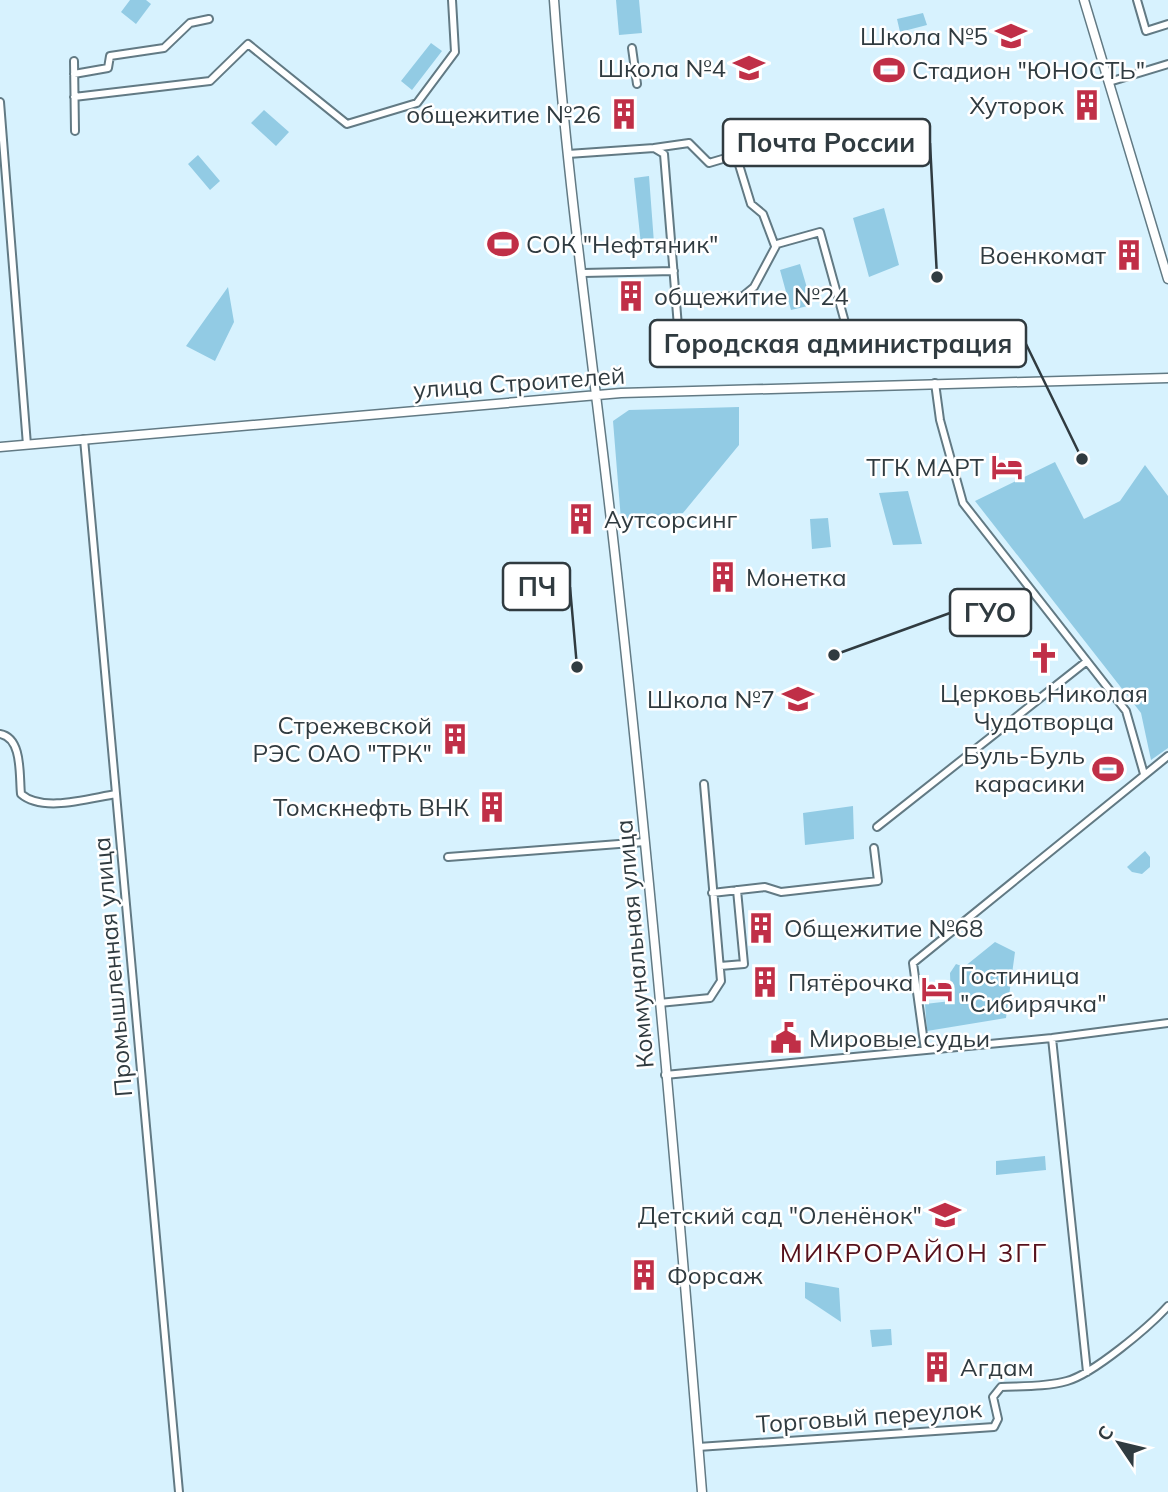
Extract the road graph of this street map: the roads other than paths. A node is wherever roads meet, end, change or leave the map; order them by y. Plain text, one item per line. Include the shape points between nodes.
1 (452, 0) edge
2 (554, 0) edge
3 (1084, 0) edge
4 (1137, 0) edge
5 (209, 19) dead end
6 (1168, 24) edge
7 (632, 48) dead end
8 (74, 61) dead end
9 (1168, 64) edge
10 (74, 74) junction
11 (1109, 82) junction
12 (637, 84) dead end
13 (75, 97) junction
14 (0, 102) edge
15 (75, 131) dead end
16 (654, 148) junction
17 (568, 154) junction
18 (775, 246) junction
19 (674, 271) junction
20 (583, 273) junction
21 (1168, 279) edge
22 (676, 299) junction
23 (679, 339) junction
24 (674, 349) dead end
25 (1168, 378) edge
26 (935, 383) junction
27 (597, 394) junction
28 (84, 439) junction
29 (27, 445) junction
30 (0, 447) edge
31 (1087, 661) junction
32 (0, 734) edge
33 (1168, 756) edge
34 (1144, 774) junction
35 (704, 784) dead end
36 (117, 794) junction
37 (877, 827) dead end
38 (645, 842) junction
39 (874, 848) dead end
40 (448, 857) dead end
41 (737, 890) junction
42 (712, 893) junction
43 (720, 966) junction
44 (659, 1003) junction
45 (1168, 1023) edge
46 (1052, 1038) junction
47 (925, 1050) junction
48 (665, 1075) junction
49 (1168, 1306) edge
50 (1087, 1372) junction
51 (698, 1447) junction
52 (179, 1492) edge
53 (702, 1492) edge

1 - 13 street via 455,52 417,103 347,124 248,44 209,81
2 - 17 main road, Коммунальная улица
3 - 11 main road
4 - 6 street via 1146,31
5 - 10 street via 190,23 164,48 110,56 108,68
7 - 12 street
8 - 10 street
9 - 11 street
10 - 13 street
11 - 21 main road
13 - 15 street
14 - 29 street
16 - 17 street
16 - 18 street via 689,143 709,163 736,155 751,204 763,214
16 - 19 street via 664,154
17 - 20 main road, Коммунальная улица
18 - 22 street via 754,287 743,296
18 - 23 street via 820,232 846,326 832,334
19 - 20 street
19 - 22 street
20 - 27 main road, Коммунальная улица
22 - 23 street
23 - 24 street
25 - 26 main road, улица Строителей
26 - 27 main road, улица Строителей
26 - 31 street via 940,420 963,503
27 - 28 main road, улица Строителей
27 - 38 main road, Коммунальная улица
28 - 29 main road, улица Строителей
28 - 36 street, Промышленная улица
29 - 30 main road, улица Строителей
31 - 34 street via 1126,711
31 - 37 street
32 - 36 street via 15,743 22,794 30,802
33 - 34 street
34 - 47 street via 914,963
35 - 42 street
36 - 52 street, Промышленная улица
38 - 40 street
38 - 44 main road, Коммунальная улица
39 - 41 street via 878,881 781,892 765,887
41 - 42 street
41 - 43 street via 744,964
42 - 43 street
43 - 44 street via 721,981 710,998
44 - 48 main road, Коммунальная улица
45 - 46 street
46 - 47 street
46 - 50 street
47 - 48 street
48 - 51 main road, Коммунальная улица
49 - 50 street
50 - 51 street, Торговый переулок via 1066,1381 1001,1387 993,1397 998,1419 994,1427
51 - 53 main road, Коммунальная улица

